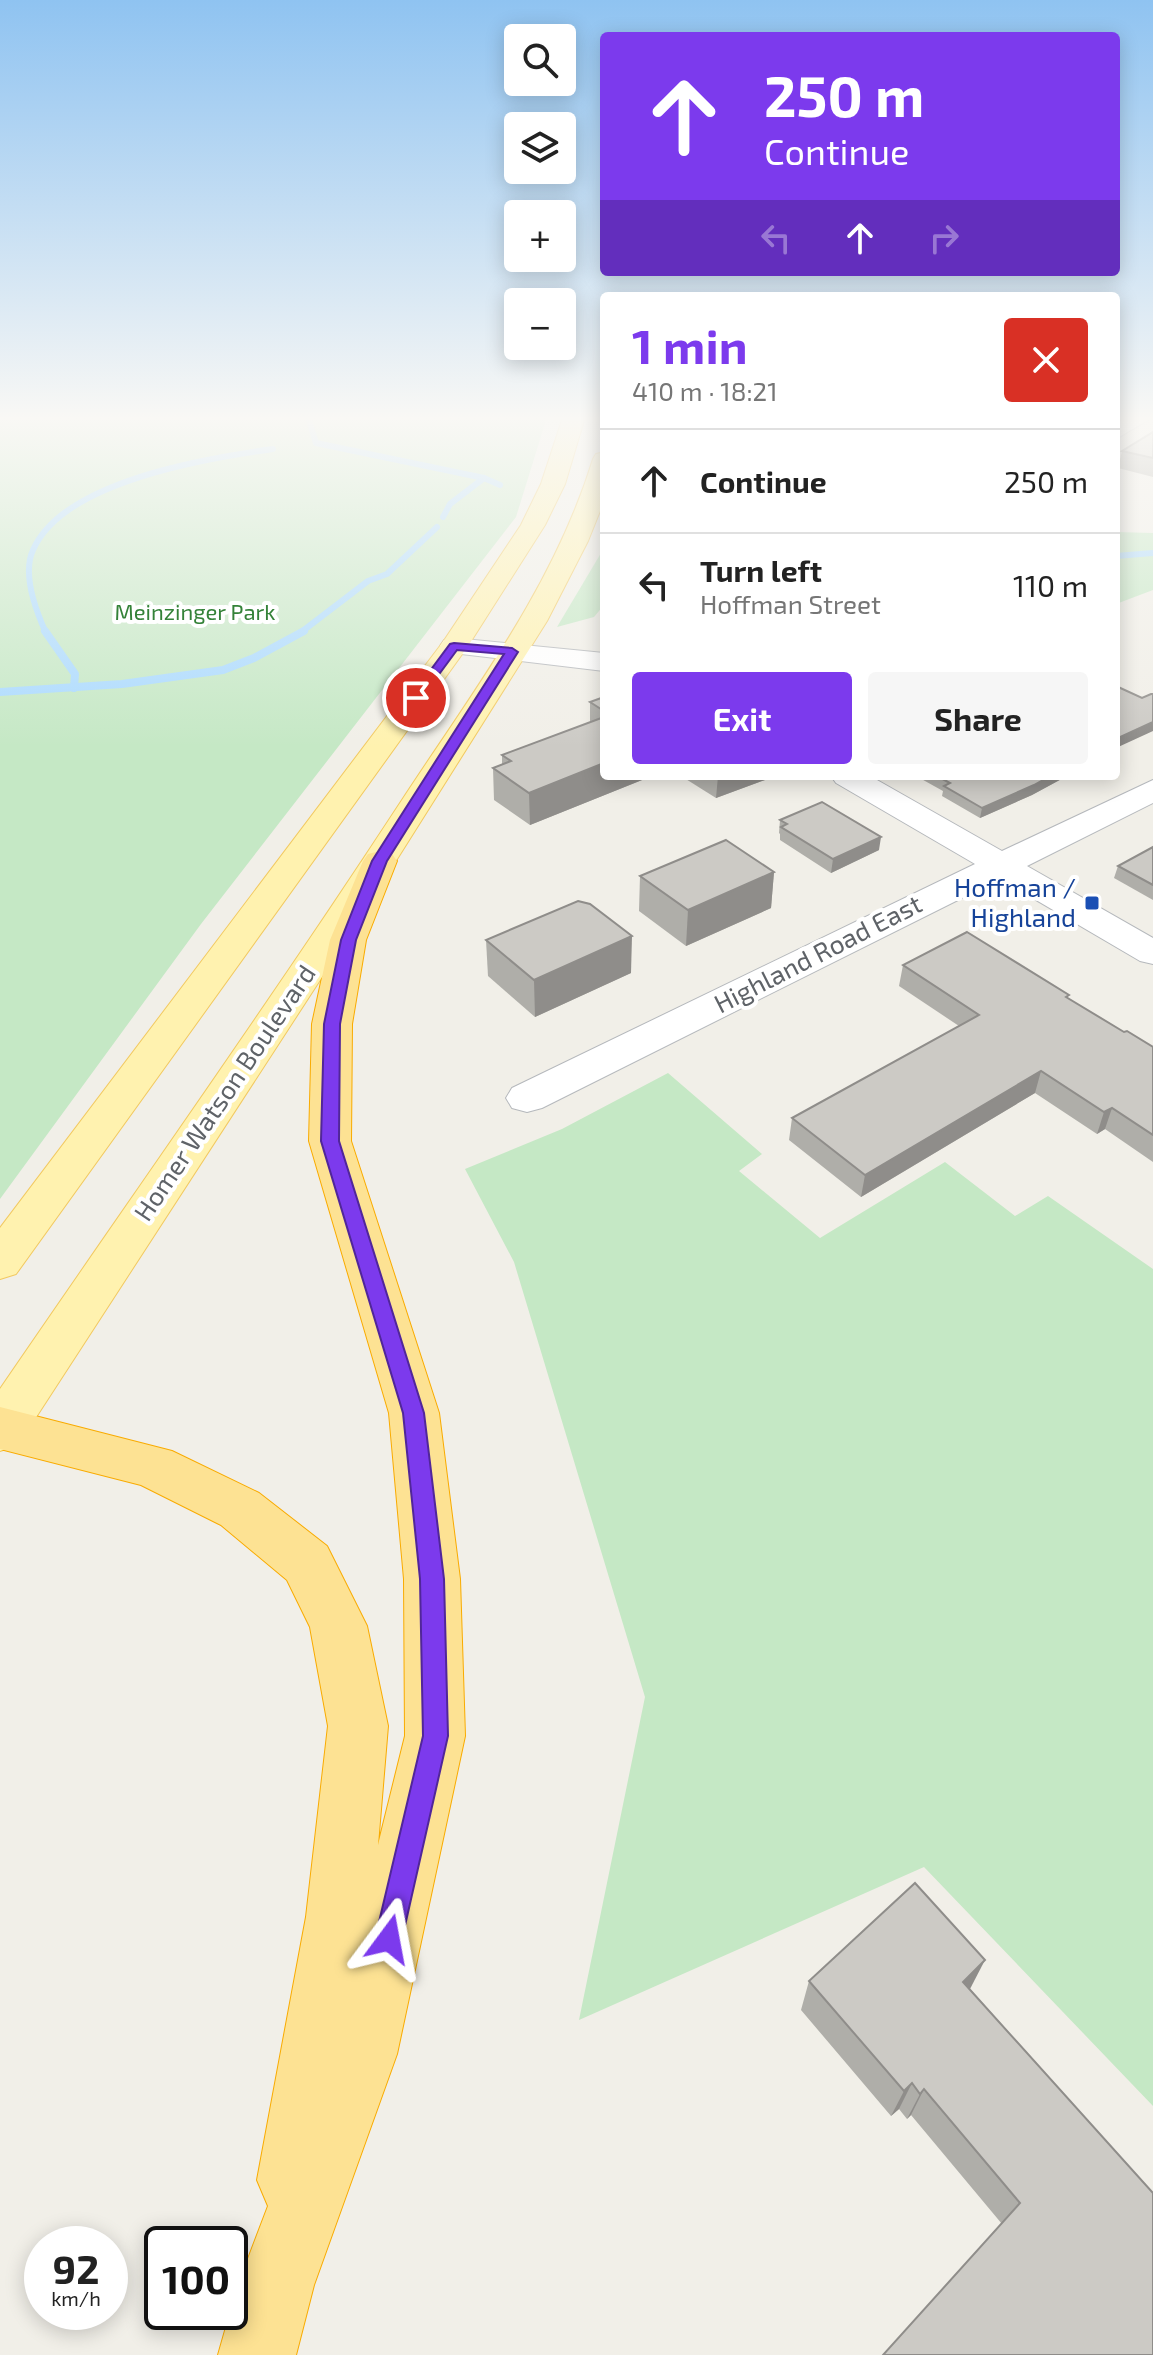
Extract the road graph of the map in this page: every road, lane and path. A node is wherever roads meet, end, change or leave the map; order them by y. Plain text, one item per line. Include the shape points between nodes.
1 (532, 527) edge
2 (582, 527) edge
3 (454, 646) junction
4 (512, 652) junction
5 (600, 662) edge
6 (854, 780) edge
7 (1153, 790) edge
8 (380, 861) junction
9 (999, 864) junction
10 (1153, 953) edge
11 (527, 1098) dead end
12 (0, 1262) edge
13 (0, 1429) edge
14 (266, 2320) edge

1 - 3 main road
2 - 4 main road, Homer Watson Boulevard
3 - 4 street
3 - 12 main road
4 - 5 street
4 - 8 main road, Homer Watson Boulevard
6 - 9 street
7 - 9 street, Highland Road East
8 - 13 main road, Homer Watson Boulevard
8 - 14 highway via 348,940 332,1024 330,1141 414,1413 432,1579 435,1736 362,2054
9 - 10 street
9 - 11 street, Highland Road East
13 - 14 highway via 153,1466 240,1509 307,1563 338,1626 358,1726 339,1917

